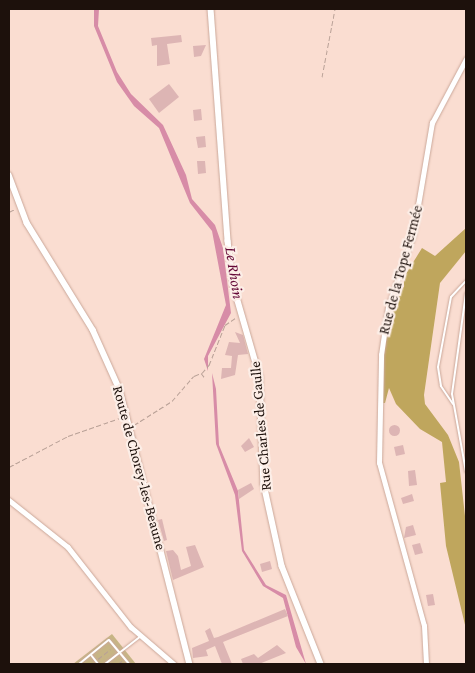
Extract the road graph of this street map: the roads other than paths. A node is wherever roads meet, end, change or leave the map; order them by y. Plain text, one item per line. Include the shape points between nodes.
1 (211, 9) edge
2 (466, 59) edge
3 (9, 175) edge
4 (466, 281) edge
5 (466, 293) edge
6 (453, 404) junction
7 (466, 472) edge
8 (9, 500) edge
9 (141, 636) junction
10 (120, 653) junction
11 (91, 655) junction
12 (79, 664) edge
13 (98, 664) edge
14 (105, 664) edge
15 (129, 664) edge
16 (174, 664) edge
17 (190, 664) edge
18 (321, 664) edge
19 (426, 664) edge

1 - 18 street, Rue Charles de Gaulle via 226,213 238,302 260,378 262,476 278,550
2 - 19 street, Rue de la Tope Fermée via 432,123 413,235 388,308 381,355 381,473 424,626
3 - 17 street, Route de Chorey-les-Beaune via 20,207 50,266 98,339 128,415
4 - 6 lane via 451,298 438,367 441,386
5 - 6 lane
6 - 7 lane
8 - 9 street via 68,546
9 - 10 lane
9 - 16 street
10 - 11 lane via 109,640
10 - 14 lane
10 - 15 lane
11 - 12 lane
11 - 13 lane

